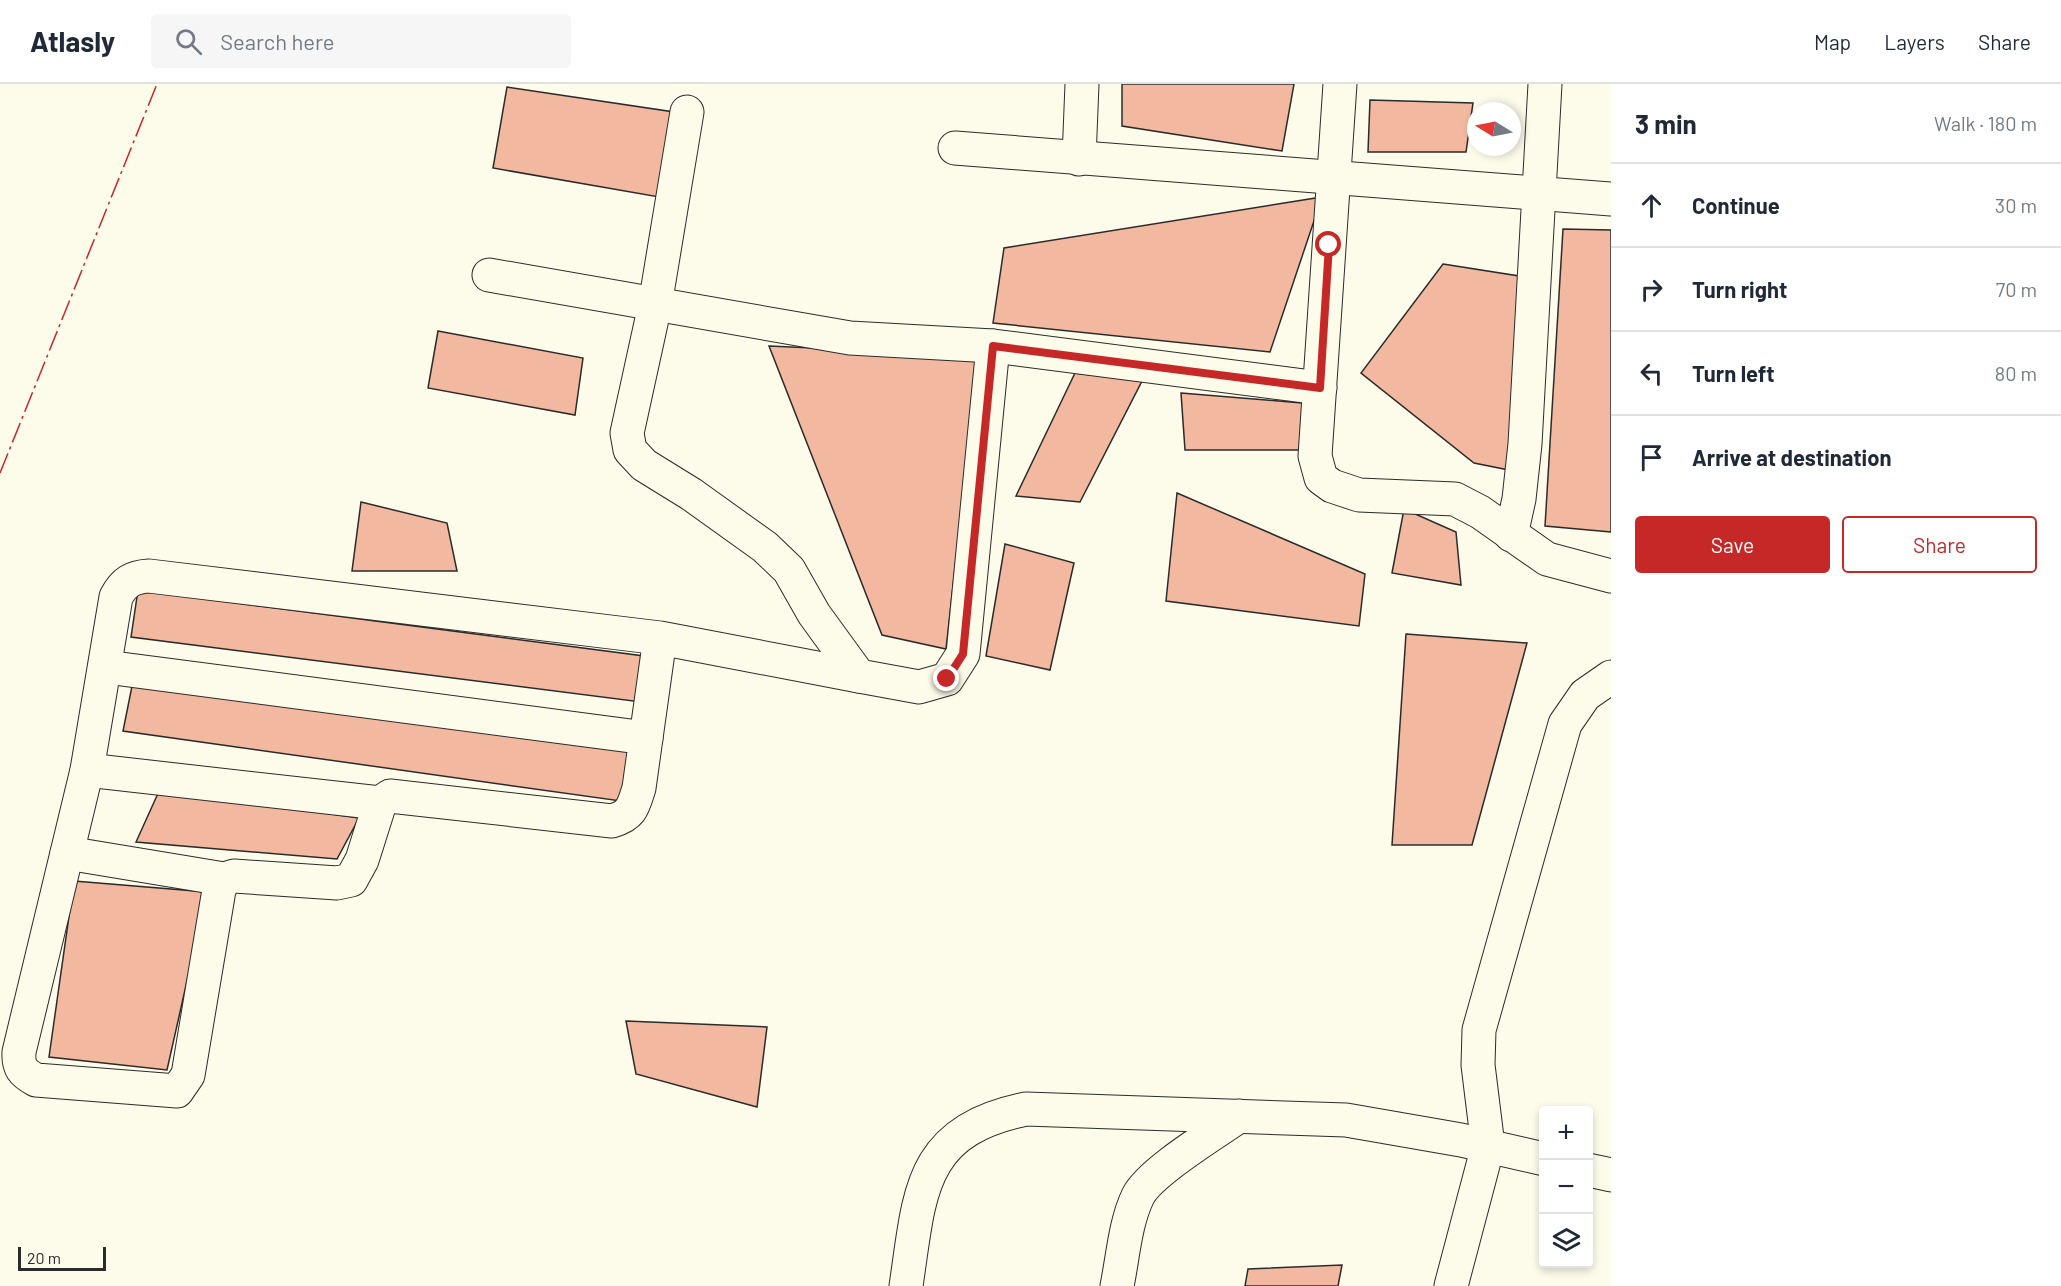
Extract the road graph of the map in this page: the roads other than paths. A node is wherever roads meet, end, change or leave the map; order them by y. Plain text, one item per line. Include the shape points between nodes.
1 (1082, 84) edge
2 (1340, 84) edge
3 (1545, 84) edge
4 (687, 112) dead end
5 (955, 148) dead end
6 (1079, 159) junction
7 (1333, 176) junction
8 (1539, 192) junction
9 (1611, 199) edge
10 (489, 275) dead end
11 (655, 305) junction
12 (993, 346) junction
13 (1320, 388) junction
14 (1511, 535) junction
15 (1611, 576) edge
16 (660, 638) junction
17 (106, 667) junction
18 (859, 676) junction
19 (1611, 677) edge
20 (646, 738) junction
21 (87, 770) junction
22 (380, 803) junction
23 (67, 853) junction
24 (224, 879) junction
25 (1239, 1116) junction
26 (1488, 1146) junction
27 (1539, 1158) edge
28 (1593, 1171) edge
29 (1611, 1175) edge
30 (906, 1286) edge
31 (1117, 1286) edge
32 (1450, 1286) edge

1 - 6 street
2 - 7 street
3 - 8 street
4 - 11 street
5 - 6 street
6 - 7 street
7 - 8 street
7 - 13 street
8 - 9 street
8 - 14 street via 1525,444
10 - 11 street
11 - 12 street via 850,338
11 - 18 street via 627,433 630,450 644,465 765,547 789,570 814,614
12 - 13 street
12 - 18 street via 963,654 947,679 919,687
13 - 14 street via 1315,456 1321,478 1359,495 1455,500 1480,512
14 - 15 street via 1547,559
16 - 17 street via 149,576 134,577 116,597
16 - 18 street
16 - 20 street
17 - 20 street
17 - 21 street
19 - 26 street via 1586,695 1565,724 1479,1030 1478,1065
20 - 22 street via 633,810 612,821 406,796 390,796
21 - 22 street
21 - 23 street
22 - 24 street via 362,860 351,880 337,883 234,876
23 - 24 street
23 - 24 street via 20,1052 19,1063 24,1073 36,1080 177,1091 188,1075
25 - 26 street via 1346,1120
25 - 30 street via 1026,1109 970,1126 946,1146 928,1172 918,1205
25 - 31 street via 1151,1180 1139,1194 1130,1218
26 - 27 street
26 - 32 street
28 - 29 street

